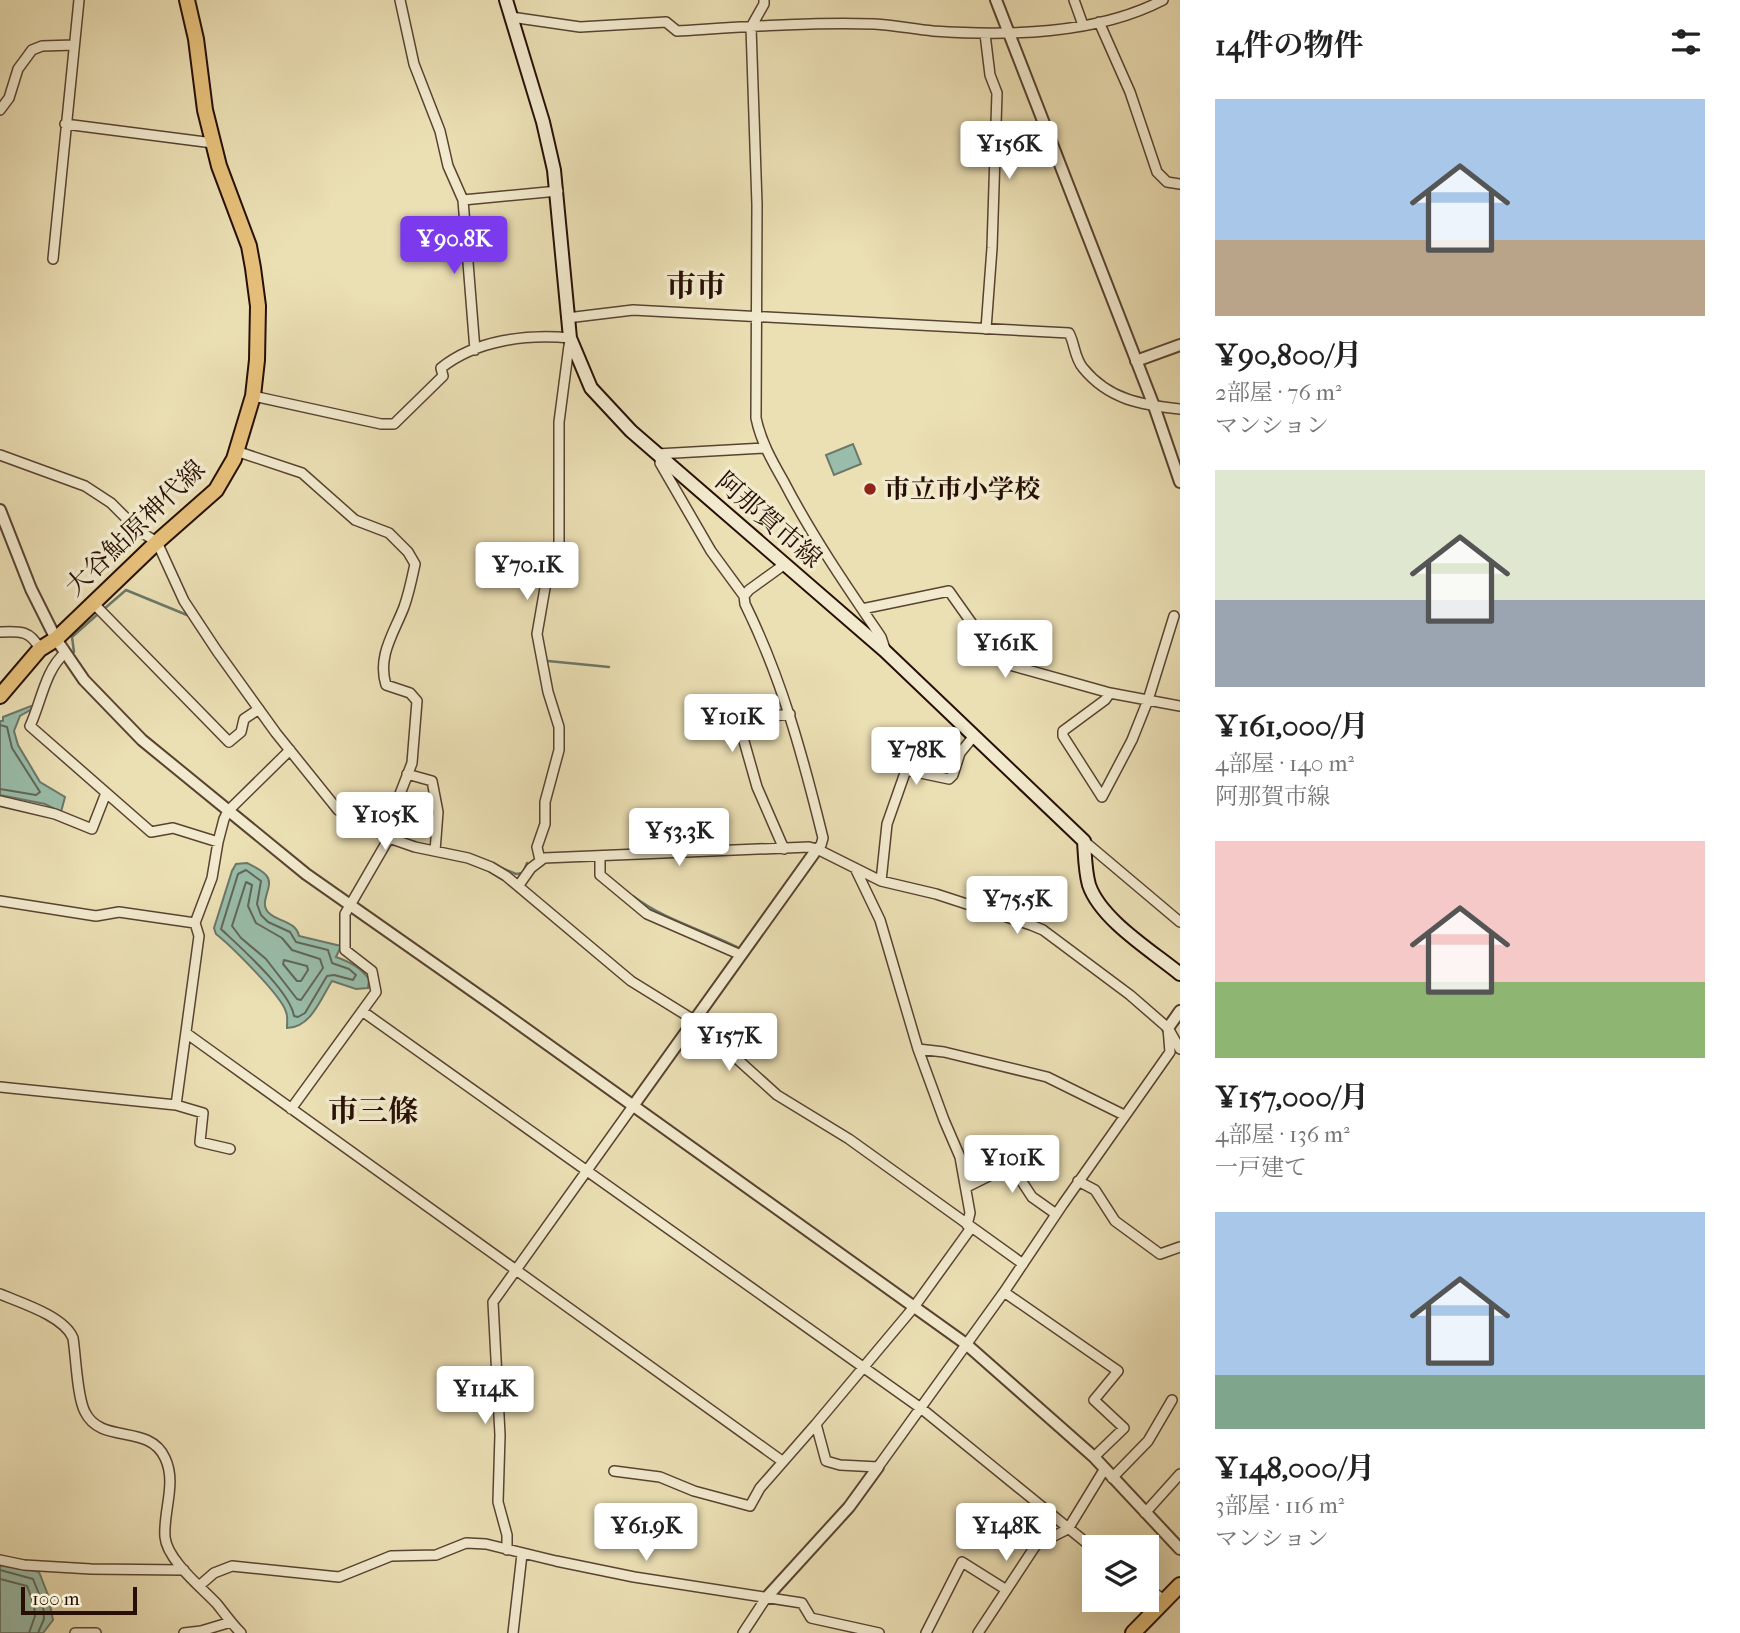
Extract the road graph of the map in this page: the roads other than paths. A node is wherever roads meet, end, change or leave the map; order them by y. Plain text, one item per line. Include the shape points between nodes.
1 (79, 0) edge
2 (187, 0) edge
3 (400, 0) edge
4 (506, 0) edge
5 (764, 0) edge
6 (996, 0) edge
7 (1074, 0) edge
8 (1163, 0) edge
9 (511, 17) junction
10 (1099, 22) junction
11 (1083, 25) junction
12 (751, 27) junction
13 (1010, 33) junction
14 (985, 34) junction
15 (74, 45) junction
16 (0, 110) edge
17 (65, 124) junction
18 (213, 143) junction
19 (1180, 184) edge
20 (558, 191) junction
21 (463, 200) junction
22 (53, 258) dead end
23 (758, 317) junction
24 (567, 318) junction
25 (986, 329) junction
26 (570, 338) junction
27 (1180, 345) edge
28 (475, 350) junction
29 (1136, 361) junction
30 (253, 396) junction
31 (1154, 406) junction
32 (1180, 409) edge
33 (765, 448) junction
34 (236, 451) junction
35 (0, 455) edge
36 (659, 455) junction
37 (1180, 482) edge
38 (0, 510) edge
39 (157, 542) junction
40 (785, 564) junction
41 (744, 596) junction
42 (93, 603) junction
43 (862, 609) junction
44 (1174, 616) dead end
45 (0, 632) edge
46 (56, 639) junction
47 (40, 649) junction
48 (885, 651) junction
49 (65, 653) junction
50 (1110, 694) junction
51 (0, 696) edge
52 (1149, 700) junction
53 (1180, 706) edge
54 (259, 709) junction
55 (790, 714) junction
56 (974, 736) junction
57 (290, 750) junction
58 (407, 774) junction
59 (106, 793) junction
60 (0, 801) edge
61 (228, 811) junction
62 (386, 837) junction
63 (1084, 841) junction
64 (218, 842) junction
65 (784, 849) junction
66 (817, 849) junction
67 (435, 851) junction
68 (600, 857) junction
69 (540, 860) junction
70 (855, 868) junction
71 (881, 881) junction
72 (519, 885) junction
73 (0, 901) edge
74 (349, 905) junction
75 (1180, 922) edge
76 (195, 923) junction
77 (741, 955) junction
78 (1180, 974) edge
79 (362, 1011) junction
80 (1180, 1011) edge
81 (694, 1020) junction
82 (1168, 1028) junction
83 (186, 1033) junction
84 (918, 1049) junction
85 (1180, 1049) edge
86 (0, 1087) edge
87 (176, 1105) junction
88 (633, 1106) junction
89 (291, 1109) junction
90 (1124, 1115) junction
91 (230, 1149) dead end
92 (587, 1170) junction
93 (1078, 1181) junction
94 (967, 1187) junction
95 (1056, 1214) junction
96 (969, 1227) junction
97 (1180, 1247) edge
98 (1023, 1264) junction
99 (516, 1270) junction
100 (1004, 1292) junction
101 (0, 1294) edge
102 (914, 1307) junction
103 (966, 1344) junction
104 (863, 1368) junction
105 (1172, 1400) dead end
106 (922, 1409) junction
107 (816, 1424) junction
108 (1094, 1457) junction
109 (782, 1461) junction
110 (878, 1467) junction
111 (614, 1471) dead end
112 (1108, 1474) junction
113 (1180, 1474) edge
114 (1145, 1513) junction
115 (1068, 1529) junction
116 (1082, 1540) edge
117 (507, 1549) junction
118 (1180, 1549) edge
119 (522, 1554) junction
120 (0, 1560) edge
121 (184, 1570) junction
122 (1180, 1585) edge
123 (199, 1586) junction
124 (1005, 1589) junction
125 (1159, 1596) edge
126 (766, 1598) junction
127 (1164, 1600) junction
128 (231, 1622) junction
129 (75, 1633) edge
130 (96, 1633) edge
131 (184, 1633) edge
132 (241, 1633) edge
133 (513, 1633) edge
134 (743, 1633) edge
135 (878, 1633) edge
136 (926, 1633) edge
137 (978, 1633) edge
138 (1133, 1633) edge

1 - 15 street
2 - 18 main road, 大谷鮎原神代線
3 - 21 street via 414,64
4 - 9 main road, 阿那賀市線
5 - 12 street
6 - 13 street
7 - 11 street
8 - 10 street
9 - 12 street via 580,27 666,22 677,31
9 - 20 main road, 阿那賀市線 via 543,122
10 - 11 street
10 - 19 street via 1130,92 1157,172 1167,182
11 - 13 street
12 - 14 street via 876,24
12 - 23 street
13 - 14 street
13 - 29 street
14 - 25 street via 996,93
15 - 16 street via 32,50
15 - 17 street
17 - 18 street
17 - 22 street
18 - 30 main road, 大谷鮎原神代線 via 253,268 258,306
20 - 21 street
20 - 24 main road, 阿那賀市線
21 - 28 street
23 - 24 street via 621,310
23 - 25 street
23 - 33 street via 756,418
24 - 26 main road, 阿那賀市線
25 - 31 street via 1069,333 1083,368 1113,394
26 - 28 street via 524,336
26 - 36 main road, 阿那賀市線 via 591,388
26 - 69 street via 559,422 559,545 537,634 559,727 559,750 537,847
27 - 29 street
28 - 30 street via 441,368 443,376 394,424
29 - 31 street
30 - 34 main road, 大谷鮎原神代線
31 - 32 street
31 - 37 street
33 - 36 street
33 - 43 street via 809,529
34 - 39 main road, 大谷鮎原神代線 via 216,490
34 - 58 street via 302,473 355,520 389,533 415,564 407,600 383,655 382,671 386,685 410,693 417,701
35 - 39 street via 85,486
36 - 40 main road, 阿那賀市線
36 - 41 street via 711,551
38 - 46 street
39 - 42 main road, 大谷鮎原神代線
39 - 54 street via 192,613
40 - 41 street
40 - 48 main road, 阿那賀市線
41 - 55 street
42 - 46 main road, 大谷鮎原神代線
42 - 54 street via 229,742 241,732 244,719
43 - 48 street
43 - 50 street via 948,591 995,656 1006,664
44 - 52 street
45 - 47 street via 18,631 34,637
46 - 47 main road, 大谷鮎原神代線
46 - 49 street
47 - 51 main road, 大谷鮎原神代線
48 - 56 main road, 阿那賀市線
49 - 59 street via 30,726
49 - 61 street via 83,680 133,731
50 - 52 street
50 - 52 street via 1063,731 1102,797
52 - 53 street
54 - 57 street
55 - 65 street via 738,720 757,787
55 - 66 street via 824,838
56 - 63 main road, 阿那賀市線
56 - 71 street via 960,753 949,779 906,770 887,824
57 - 61 street
57 - 62 street via 338,810
58 - 62 street
58 - 67 street via 432,781 438,812
59 - 60 street via 92,829 55,814
59 - 64 street via 150,832 173,828
61 - 64 street
61 - 74 street
62 - 67 street
62 - 74 street
63 - 75 street
63 - 78 main road via 1088,883 1095,898
64 - 76 street via 212,878
65 - 66 street
65 - 68 street
66 - 70 street
66 - 77 street
67 - 72 street via 491,867
68 - 69 street
68 - 77 street via 600,875 647,914
69 - 72 street
70 - 71 street
70 - 84 street via 880,920
71 - 82 street via 1031,925 1077,955
72 - 81 street via 631,981
73 - 76 street via 96,916 119,912
74 - 79 street via 345,950 372,971 376,992
74 - 88 street
76 - 83 street via 199,936
77 - 81 street
79 - 89 street
79 - 92 street
80 - 82 street
81 - 88 street
81 - 96 street via 777,1095 849,1139
82 - 85 street
82 - 90 street via 1170,1052
83 - 87 street
83 - 89 street
84 - 90 street via 1047,1077
84 - 94 street
86 - 87 street
87 - 91 street via 203,1113 200,1142
88 - 92 street
88 - 102 street
89 - 99 street
90 - 93 street
92 - 99 street
92 - 104 street
93 - 95 street
93 - 97 street via 1095,1190 1115,1221 1160,1254
94 - 95 street via 1011,1165 1032,1197
94 - 96 street
95 - 98 street
96 - 98 street
96 - 102 street
98 - 100 street
99 - 109 street
99 - 117 street via 493,1302 500,1435 498,1502 508,1535
100 - 103 street
100 - 108 street via 1118,1371 1094,1400 1124,1428
101 - 121 street via 70,1329 82,1401 92,1421 156,1443 169,1473 165,1541
102 - 103 street
102 - 104 street
103 - 106 street
103 - 108 street
104 - 106 street
104 - 107 street
105 - 112 street via 1148,1441
106 - 110 street
106 - 115 street
107 - 109 street
107 - 110 street via 826,1461
108 - 112 street
109 - 111 street via 750,1506 660,1477
110 - 126 street via 849,1507
112 - 114 street
112 - 115 street
113 - 114 street
114 - 118 street
115 - 116 street
115 - 124 street via 1035,1545
117 - 119 street
117 - 123 street via 466,1543 436,1555 391,1556 339,1577 232,1566
119 - 126 street
119 - 133 street
120 - 121 street via 78,1568
121 - 123 street
122 - 127 main road
123 - 128 street
124 - 136 street via 962,1562
124 - 137 street
125 - 127 street
126 - 134 street
126 - 135 street via 802,1603 811,1618
127 - 138 main road
128 - 131 street
128 - 132 street
129 - 130 street

